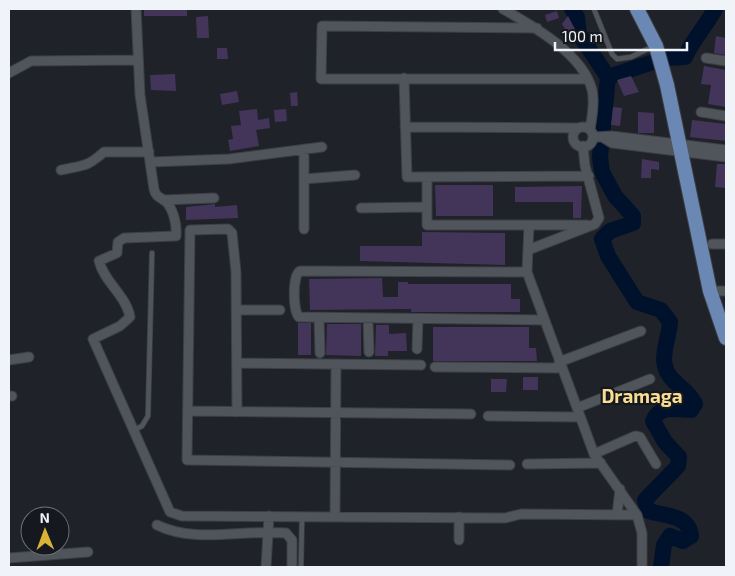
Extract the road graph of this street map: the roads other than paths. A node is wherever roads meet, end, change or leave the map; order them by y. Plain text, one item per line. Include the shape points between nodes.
1 (136, 9) edge
2 (503, 9) edge
3 (594, 9) edge
4 (637, 9) edge
5 (537, 28) junction
6 (657, 50) junction
7 (706, 58) dead end
8 (137, 60) junction
9 (726, 61) edge
10 (9, 72) edge
11 (404, 78) junction
12 (587, 79) junction
13 (701, 112) dead end
14 (726, 116) edge
15 (405, 127) junction
16 (591, 132) junction
17 (583, 146) junction
18 (322, 147) dead end
19 (681, 148) junction
20 (304, 149) junction
21 (726, 150) edge
22 (148, 152) junction
23 (726, 157) edge
24 (151, 162) junction
25 (62, 170) dead end
26 (355, 175) dead end
27 (589, 176) junction
28 (427, 177) junction
29 (304, 180) junction
30 (214, 198) dead end
31 (163, 200) junction
32 (427, 207) junction
33 (361, 208) dead end
34 (528, 225) junction
35 (587, 225) junction
36 (304, 230) dead end
37 (712, 244) dead end
38 (726, 244) edge
39 (528, 250) junction
40 (152, 254) dead end
41 (527, 272) junction
42 (710, 291) junction
43 (726, 291) edge
44 (237, 310) junction
45 (280, 310) dead end
46 (319, 318) junction
47 (368, 319) junction
48 (418, 320) junction
49 (543, 320) junction
50 (641, 331) dead end
51 (726, 338) edge
52 (417, 349) dead end
53 (320, 352) dead end
54 (369, 352) dead end
55 (29, 357) dead end
56 (9, 360) edge
57 (238, 363) junction
58 (336, 364) junction
59 (421, 365) dead end
60 (560, 365) junction
61 (435, 367) dead end
62 (650, 379) dead end
63 (577, 408) junction
64 (188, 411) junction
65 (237, 412) junction
66 (336, 413) junction
67 (471, 414) dead end
68 (488, 416) dead end
69 (580, 417) junction
70 (134, 430) junction
71 (594, 454) junction
72 (335, 463) junction
73 (527, 464) dead end
74 (601, 464) junction
75 (656, 464) dead end
76 (510, 465) dead end
77 (620, 489) junction
78 (617, 515) junction
79 (637, 515) junction
80 (269, 516) junction
81 (302, 516) junction
82 (335, 516) junction
83 (459, 518) junction
84 (157, 525) dead end
85 (268, 533) junction
86 (459, 540) dead end
87 (88, 552) dead end
88 (9, 558) edge
89 (266, 567) edge
90 (292, 567) edge
91 (301, 567) edge
92 (642, 567) edge

1 - 8 street
2 - 5 street
3 - 6 lane via 617,59
4 - 6 main road
5 - 11 street via 322,26 321,79
5 - 12 street via 554,40
6 - 19 main road
7 - 9 street
8 - 10 street via 30,62
8 - 22 street
11 - 12 street
11 - 15 street
12 - 16 street via 593,91
13 - 14 street
15 - 16 street via 565,128
15 - 28 street via 407,177
16 - 17 street via 589,145
16 - 17 street via 574,134 575,142
16 - 19 street
17 - 27 street
18 - 20 street
19 - 21 street
19 - 23 street
19 - 42 main road
20 - 24 street via 229,158
20 - 29 street
22 - 24 street
22 - 25 street via 104,152 90,164
24 - 31 street via 155,194
26 - 29 street
27 - 28 street
27 - 35 street via 599,218 595,224
28 - 32 street
29 - 36 street
30 - 31 street
31 - 70 street via 172,213 176,236 124,238 118,242 117,253 99,261 127,306 130,317 120,326 93,339
32 - 33 street
32 - 34 street via 427,225
34 - 35 street
34 - 39 street
35 - 39 street
37 - 38 street
39 - 41 street
40 - 70 lane via 148,416 142,426
41 - 46 street via 300,271 295,277 295,313 299,318
41 - 49 street
42 - 43 street
42 - 51 main road
44 - 45 street
44 - 57 street
44 - 64 street via 231,230 190,230
46 - 47 street
46 - 53 street
47 - 48 street
47 - 54 street
48 - 49 street
48 - 52 street
49 - 60 street
50 - 60 street
55 - 56 street
57 - 58 street
57 - 65 street
58 - 59 street
58 - 66 street
60 - 61 street
60 - 63 street
62 - 63 street
63 - 69 street
64 - 65 street
64 - 72 street via 187,460
65 - 66 street
66 - 67 street
66 - 72 street
68 - 69 street
69 - 71 street
70 - 80 street via 170,512 182,516
71 - 74 street
71 - 75 street via 635,436 640,438
72 - 76 street
72 - 82 street
73 - 74 street
74 - 77 street
77 - 78 street
77 - 79 street
78 - 79 street
78 - 83 street via 521,514 505,518
79 - 92 street via 642,532
80 - 81 street
80 - 85 street
81 - 82 street
81 - 91 lane
82 - 83 street
83 - 86 street
84 - 85 street via 170,532
85 - 89 street
85 - 90 street via 290,534
87 - 88 street

